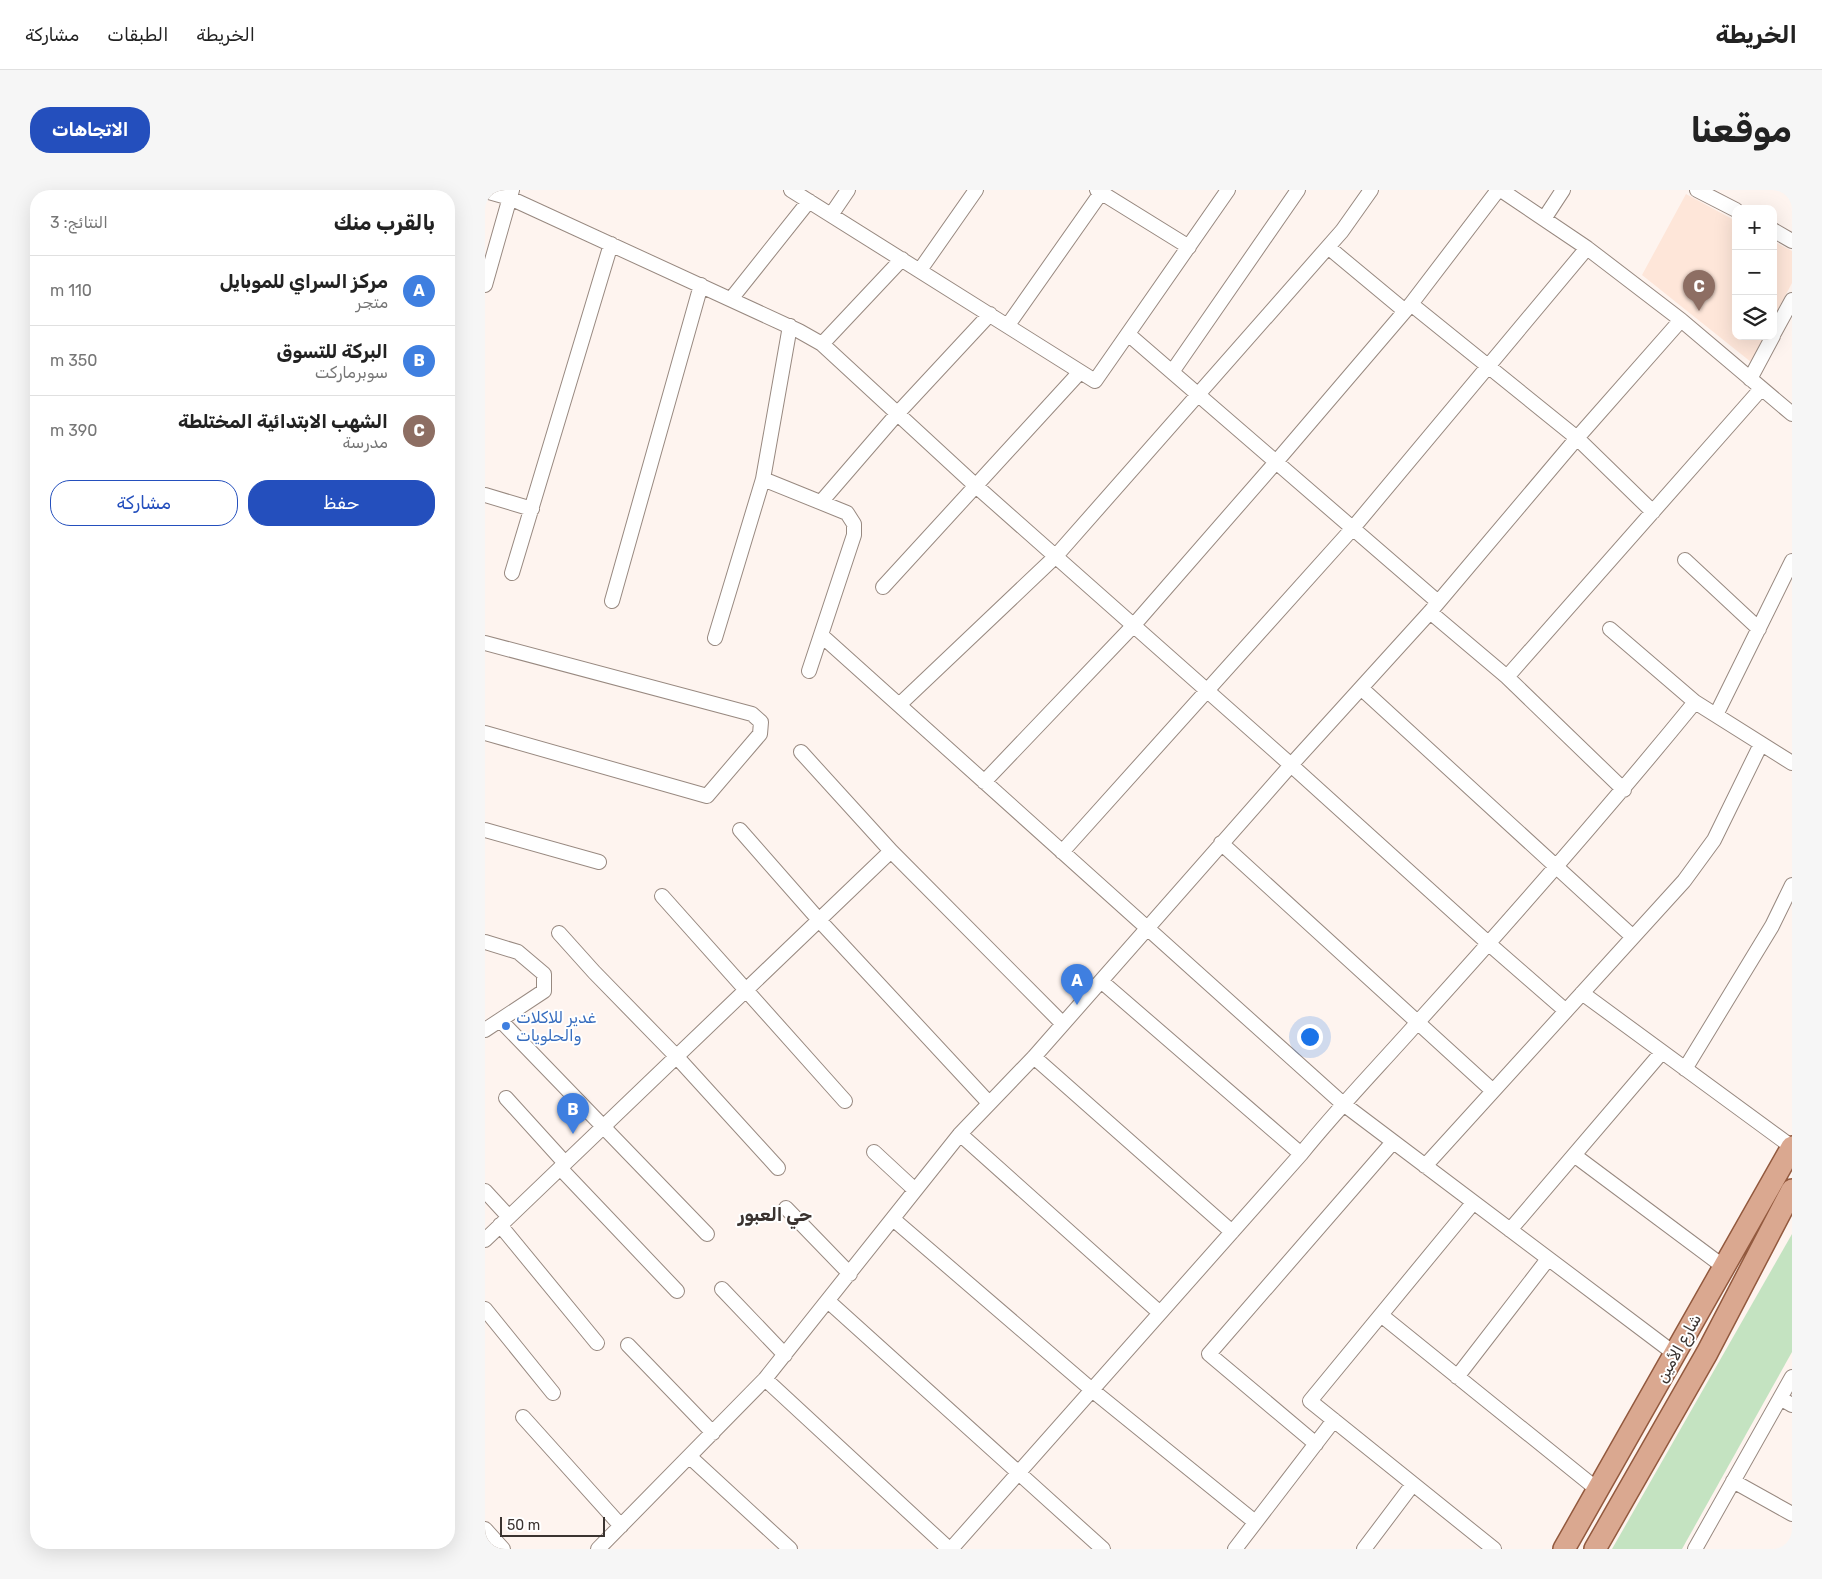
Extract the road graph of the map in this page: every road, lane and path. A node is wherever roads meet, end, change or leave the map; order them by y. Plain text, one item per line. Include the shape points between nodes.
1 (791, 190) edge
2 (848, 190) edge
3 (976, 190) edge
4 (1228, 190) edge
5 (1298, 190) edge
6 (1371, 190) edge
7 (1499, 190) edge
8 (1563, 190) edge
9 (1697, 190) edge
10 (485, 191) edge
11 (1100, 191) edge
12 (511, 194) edge
13 (809, 201) junction
14 (1732, 208) edge
15 (831, 215) junction
16 (1544, 219) junction
17 (1777, 232) edge
18 (1792, 240) edge
19 (611, 244) junction
20 (1189, 247) junction
21 (1328, 247) junction
22 (1587, 248) junction
23 (902, 259) junction
24 (920, 270) junction
25 (485, 285) edge
26 (701, 285) junction
27 (731, 299) junction
28 (1792, 300) edge
29 (1408, 308) junction
30 (990, 314) junction
31 (1681, 320) junction
32 (1007, 325) junction
33 (789, 326) junction
34 (1777, 328) edge
35 (1128, 334) junction
36 (1771, 340) edge
37 (822, 344) junction
38 (1489, 367) junction
39 (1080, 372) junction
40 (1172, 372) junction
41 (1750, 379) junction
42 (1761, 389) junction
43 (1199, 395) junction
44 (897, 414) junction
45 (1792, 414) edge
46 (1577, 438) junction
47 (1276, 462) junction
48 (763, 479) junction
49 (976, 486) junction
50 (485, 495) edge
51 (821, 502) junction
52 (532, 508) junction
53 (1653, 512) junction
54 (1353, 528) junction
55 (1055, 556) junction
56 (1685, 560) dead end
57 (1792, 561) edge
58 (512, 573) dead end
59 (883, 587) dead end
60 (611, 601) dead end
61 (1434, 607) junction
62 (1133, 626) junction
63 (1610, 629) dead end
64 (1759, 629) junction
65 (821, 635) junction
66 (715, 638) dead end
67 (485, 643) edge
68 (809, 670) dead end
69 (1507, 677) junction
70 (1361, 688) junction
71 (1207, 691) junction
72 (1695, 702) junction
73 (899, 706) junction
74 (1716, 715) junction
75 (485, 733) edge
76 (1761, 744) junction
77 (801, 752) dead end
78 (1792, 763) edge
79 (1291, 765) junction
80 (984, 782) junction
81 (1624, 790) junction
82 (485, 830) edge
83 (740, 830) dead end
84 (1221, 844) junction
85 (891, 851) junction
86 (1062, 852) junction
87 (599, 862) dead end
88 (1556, 866) junction
89 (1792, 885) edge
90 (662, 896) dead end
91 (819, 920) junction
92 (1147, 928) junction
93 (559, 933) dead end
94 (1633, 937) junction
95 (485, 942) edge
96 (1487, 943) junction
97 (1101, 981) junction
98 (746, 990) junction
99 (1582, 993) junction
100 (1566, 1011) junction
101 (500, 1020) junction
102 (1418, 1022) junction
103 (1063, 1023) junction
104 (485, 1030) edge
105 (1662, 1052) junction
106 (676, 1056) junction
107 (1033, 1057) junction
108 (1685, 1069) junction
109 (1493, 1091) junction
110 (506, 1098) dead end
111 (845, 1101) dead end
112 (989, 1103) junction
113 (1342, 1104) junction
114 (603, 1126) junction
115 (960, 1134) junction
116 (1393, 1142) junction
117 (1792, 1147) edge
118 (874, 1152) dead end
119 (1301, 1154) junction
120 (1574, 1155) junction
121 (563, 1165) junction
122 (1425, 1166) junction
123 (778, 1168) dead end
124 (915, 1190) junction
125 (1792, 1190) edge
126 (485, 1191) edge
127 (1473, 1203) junction
128 (786, 1208) dead end
129 (893, 1219) junction
130 (505, 1221) junction
131 (1510, 1230) junction
132 (1232, 1232) junction
133 (707, 1234) dead end
134 (485, 1240) edge
135 (1548, 1259) junction
136 (1724, 1267) junction
137 (849, 1274) junction
138 (722, 1289) dead end
139 (677, 1291) dead end
140 (828, 1301) junction
141 (485, 1309) edge
142 (1159, 1313) junction
143 (1381, 1315) junction
144 (597, 1344) dead end
145 (628, 1345) dead end
146 (1675, 1354) junction
147 (785, 1355) junction
148 (1457, 1377) junction
149 (1792, 1378) edge
150 (765, 1379) junction
151 (1092, 1390) junction
152 (553, 1392) dead end
153 (1786, 1401) edge
154 (523, 1417) dead end
155 (1334, 1420) junction
156 (713, 1433) junction
157 (1316, 1444) junction
158 (690, 1457) junction
159 (1019, 1472) junction
160 (1733, 1481) junction
161 (1413, 1484) junction
162 (1597, 1490) junction
163 (1792, 1514) edge
164 (1255, 1522) junction
165 (621, 1526) junction
166 (485, 1529) edge
167 (503, 1549) edge
168 (598, 1549) edge
169 (790, 1549) edge
170 (950, 1549) edge
171 (1103, 1549) edge
172 (1235, 1549) edge
173 (1364, 1549) edge
174 (1495, 1549) edge
175 (1564, 1549) edge
176 (1595, 1549) edge
177 (1695, 1549) edge

1 - 13 street
2 - 15 street
3 - 24 street
4 - 20 street
5 - 40 street
6 - 21 street
7 - 16 street
7 - 29 street
8 - 16 street
9 - 14 street
10 - 12 street
11 - 20 street
11 - 32 street
12 - 19 street
12 - 25 street
13 - 15 street
13 - 27 street
15 - 23 street
16 - 22 street
17 - 18 street
19 - 26 street
19 - 52 street
20 - 35 street
21 - 29 street
21 - 43 street
22 - 31 street
22 - 38 street
23 - 24 street
23 - 37 street
24 - 30 street
26 - 27 street
26 - 60 street
27 - 33 street
28 - 34 street
29 - 38 street
29 - 47 street
30 - 32 street
30 - 44 street
31 - 41 street
31 - 46 street
32 - 39 street
33 - 37 street
33 - 48 street
35 - 39 street via 1095,382
35 - 40 street
36 - 41 street
37 - 44 street
38 - 46 street
38 - 54 street
39 - 49 street
40 - 43 street
41 - 42 street
42 - 45 street
42 - 53 street
43 - 47 street
43 - 55 street
44 - 49 street
44 - 51 street
46 - 53 street
46 - 61 street
47 - 54 street
47 - 62 street
48 - 51 street
48 - 66 street
49 - 55 street
49 - 59 street
50 - 52 street
51 - 65 street via 847,514 854,524 854,535
52 - 58 street
53 - 69 street
54 - 61 street
54 - 71 street
55 - 62 street
55 - 73 street
56 - 64 street
57 - 64 street
61 - 69 street
61 - 70 street
62 - 71 street
62 - 80 street
63 - 72 street
64 - 74 street
65 - 68 street
65 - 73 street
67 - 75 street via 752,714 761,722 760,734 707,796
69 - 81 street
70 - 79 street
70 - 88 street
71 - 79 street
71 - 86 street
72 - 74 street
72 - 81 street
73 - 80 street
74 - 76 street
76 - 78 street
76 - 94 street via 1714,840 1684,881
77 - 85 street
79 - 84 street
79 - 96 street
80 - 86 street
81 - 88 street
82 - 87 street
83 - 91 street
84 - 92 street
84 - 102 street
85 - 91 street
85 - 103 street
86 - 92 street
88 - 94 street
88 - 96 street
89 - 108 street via 1772,926
90 - 98 street
91 - 98 street
91 - 112 street
92 - 97 street
92 - 113 street
93 - 106 street
94 - 99 street
95 - 101 street via 518,952 544,974 544,991
96 - 100 street
96 - 102 street
97 - 103 street
97 - 119 street
98 - 106 street
98 - 111 street
99 - 100 street
99 - 105 street
100 - 109 street
101 - 104 street
101 - 114 street
102 - 109 street
102 - 113 street
103 - 107 street
105 - 108 street
105 - 120 street
106 - 114 street
106 - 123 street
107 - 112 street
107 - 132 street
108 - 117 street
109 - 122 street
110 - 121 street
112 - 115 street
113 - 116 street
113 - 119 street
114 - 121 street
114 - 133 street
115 - 124 street
115 - 142 street
116 - 122 street
116 - 157 street via 1209,1354
117 - 136 main road, شارع الأمين
118 - 124 street
119 - 132 street
120 - 131 street
120 - 136 street
121 - 130 street
121 - 139 street
122 - 127 street
124 - 129 street
125 - 176 main road, شارع الأمين via 1707,1353
126 - 130 street
127 - 131 street
127 - 143 street
128 - 137 street
129 - 137 street
129 - 151 street
130 - 134 street
130 - 144 street
131 - 135 street
132 - 142 street
135 - 146 street
135 - 148 street
136 - 146 main road, شارع الأمين
137 - 140 street
138 - 147 street
140 - 147 street
140 - 159 street
141 - 152 street
142 - 151 street
143 - 148 street
143 - 155 street via 1310,1401
145 - 156 street
146 - 162 main road, شارع الأمين
147 - 150 street
148 - 162 street
149 - 153 street
150 - 156 street
150 - 170 street
151 - 159 street
151 - 164 street
153 - 160 street
154 - 165 street
155 - 157 street
155 - 161 street
156 - 158 street
157 - 164 street
158 - 165 street
158 - 169 street
159 - 170 street
159 - 171 street
160 - 163 street
160 - 177 street
161 - 173 street
161 - 174 street
162 - 175 main road, شارع الأمين
164 - 172 street
165 - 168 street
166 - 167 street

